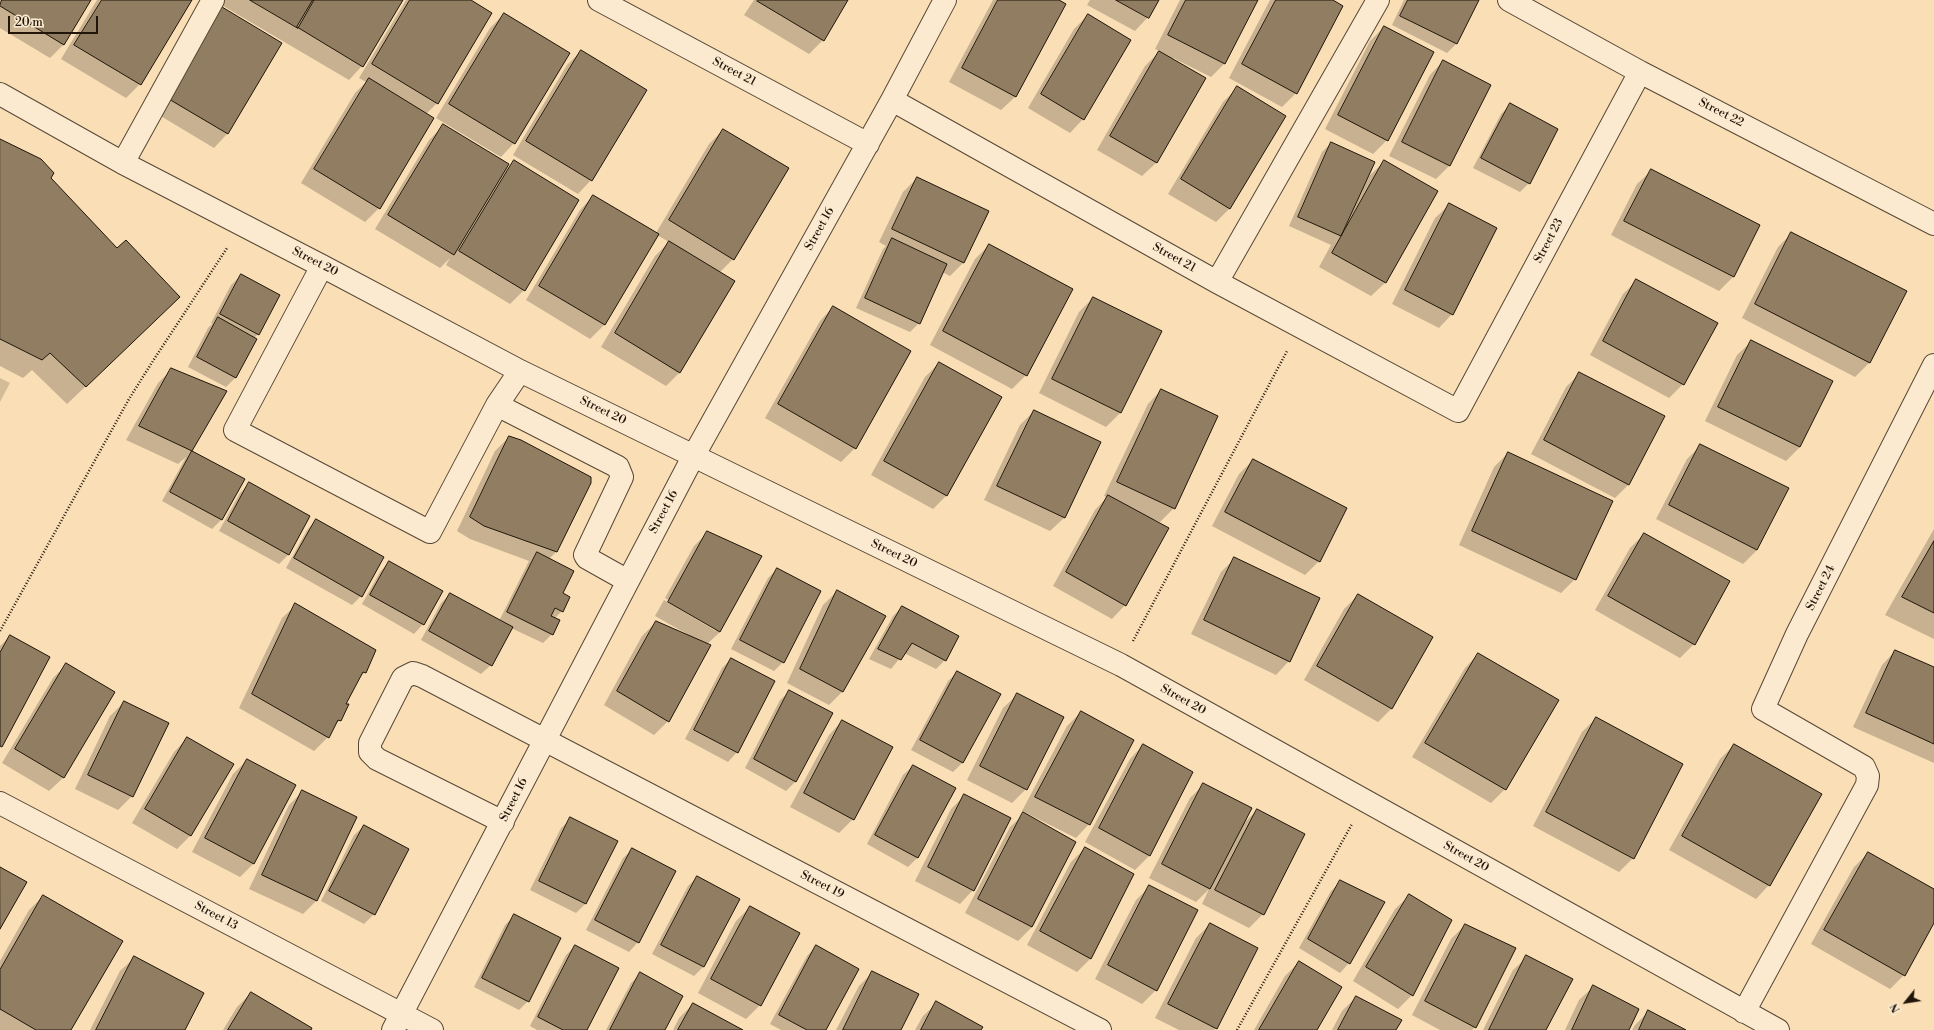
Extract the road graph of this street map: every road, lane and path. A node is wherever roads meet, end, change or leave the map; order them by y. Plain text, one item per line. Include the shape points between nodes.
1 (213, 0) edge
2 (599, 0) edge
3 (945, 0) edge
4 (1378, 0) edge
5 (1509, 0) edge
6 (1640, 72) junction
7 (0, 94) edge
8 (892, 100) junction
9 (868, 144) junction
10 (123, 163) junction
11 (1934, 224) edge
12 (244, 226) junction
13 (322, 266) junction
14 (1217, 282) junction
15 (1300, 325) junction
16 (1934, 365) edge
17 (520, 371) junction
18 (497, 405) junction
19 (1458, 411) joint
20 (694, 456) junction
21 (628, 581) junction
22 (0, 631) edge
23 (1121, 665) junction
24 (545, 740) junction
25 (1366, 800) junction
26 (0, 804) edge
27 (503, 822) junction
28 (1744, 1012) junction
29 (398, 1022) edge
30 (432, 1030) edge
31 (1100, 1030) edge
32 (1238, 1030) edge
33 (1778, 1030) edge

1 - 10 street
2 - 9 street, Street 21
3 - 8 street, Street 16
4 - 14 street
5 - 6 street, Street 22
6 - 11 street, Street 22
6 - 19 street, Street 23
7 - 10 street, Street 20
8 - 9 street, Street 16
8 - 14 street, Street 21
9 - 20 street, Street 16
10 - 12 street, Street 20
12 - 13 street, Street 20
12 - 22 path via 147,370
13 - 17 street, Street 20
13 - 18 street via 234,430 430,532
14 - 15 street, Street 21
15 - 19 street, Street 21
15 - 23 path
16 - 28 street, Street 24 via 1798,634 1763,709 1864,768 1868,776 1867,785
17 - 18 street
17 - 20 street, Street 20
18 - 21 street via 618,467 622,477 585,554 587,558
20 - 21 street, Street 16
20 - 23 street, Street 20
21 - 24 street, Street 16
23 - 25 street, Street 20
24 - 27 street, Street 16
24 - 27 street, Street 19 via 413,673 403,678 373,736 370,752 377,759
24 - 31 street, Street 19
25 - 28 street, Street 20
25 - 32 path
26 - 29 street, Street 13
27 - 29 street, Street 16
28 - 33 street, Street 20
29 - 30 street, Street 13

